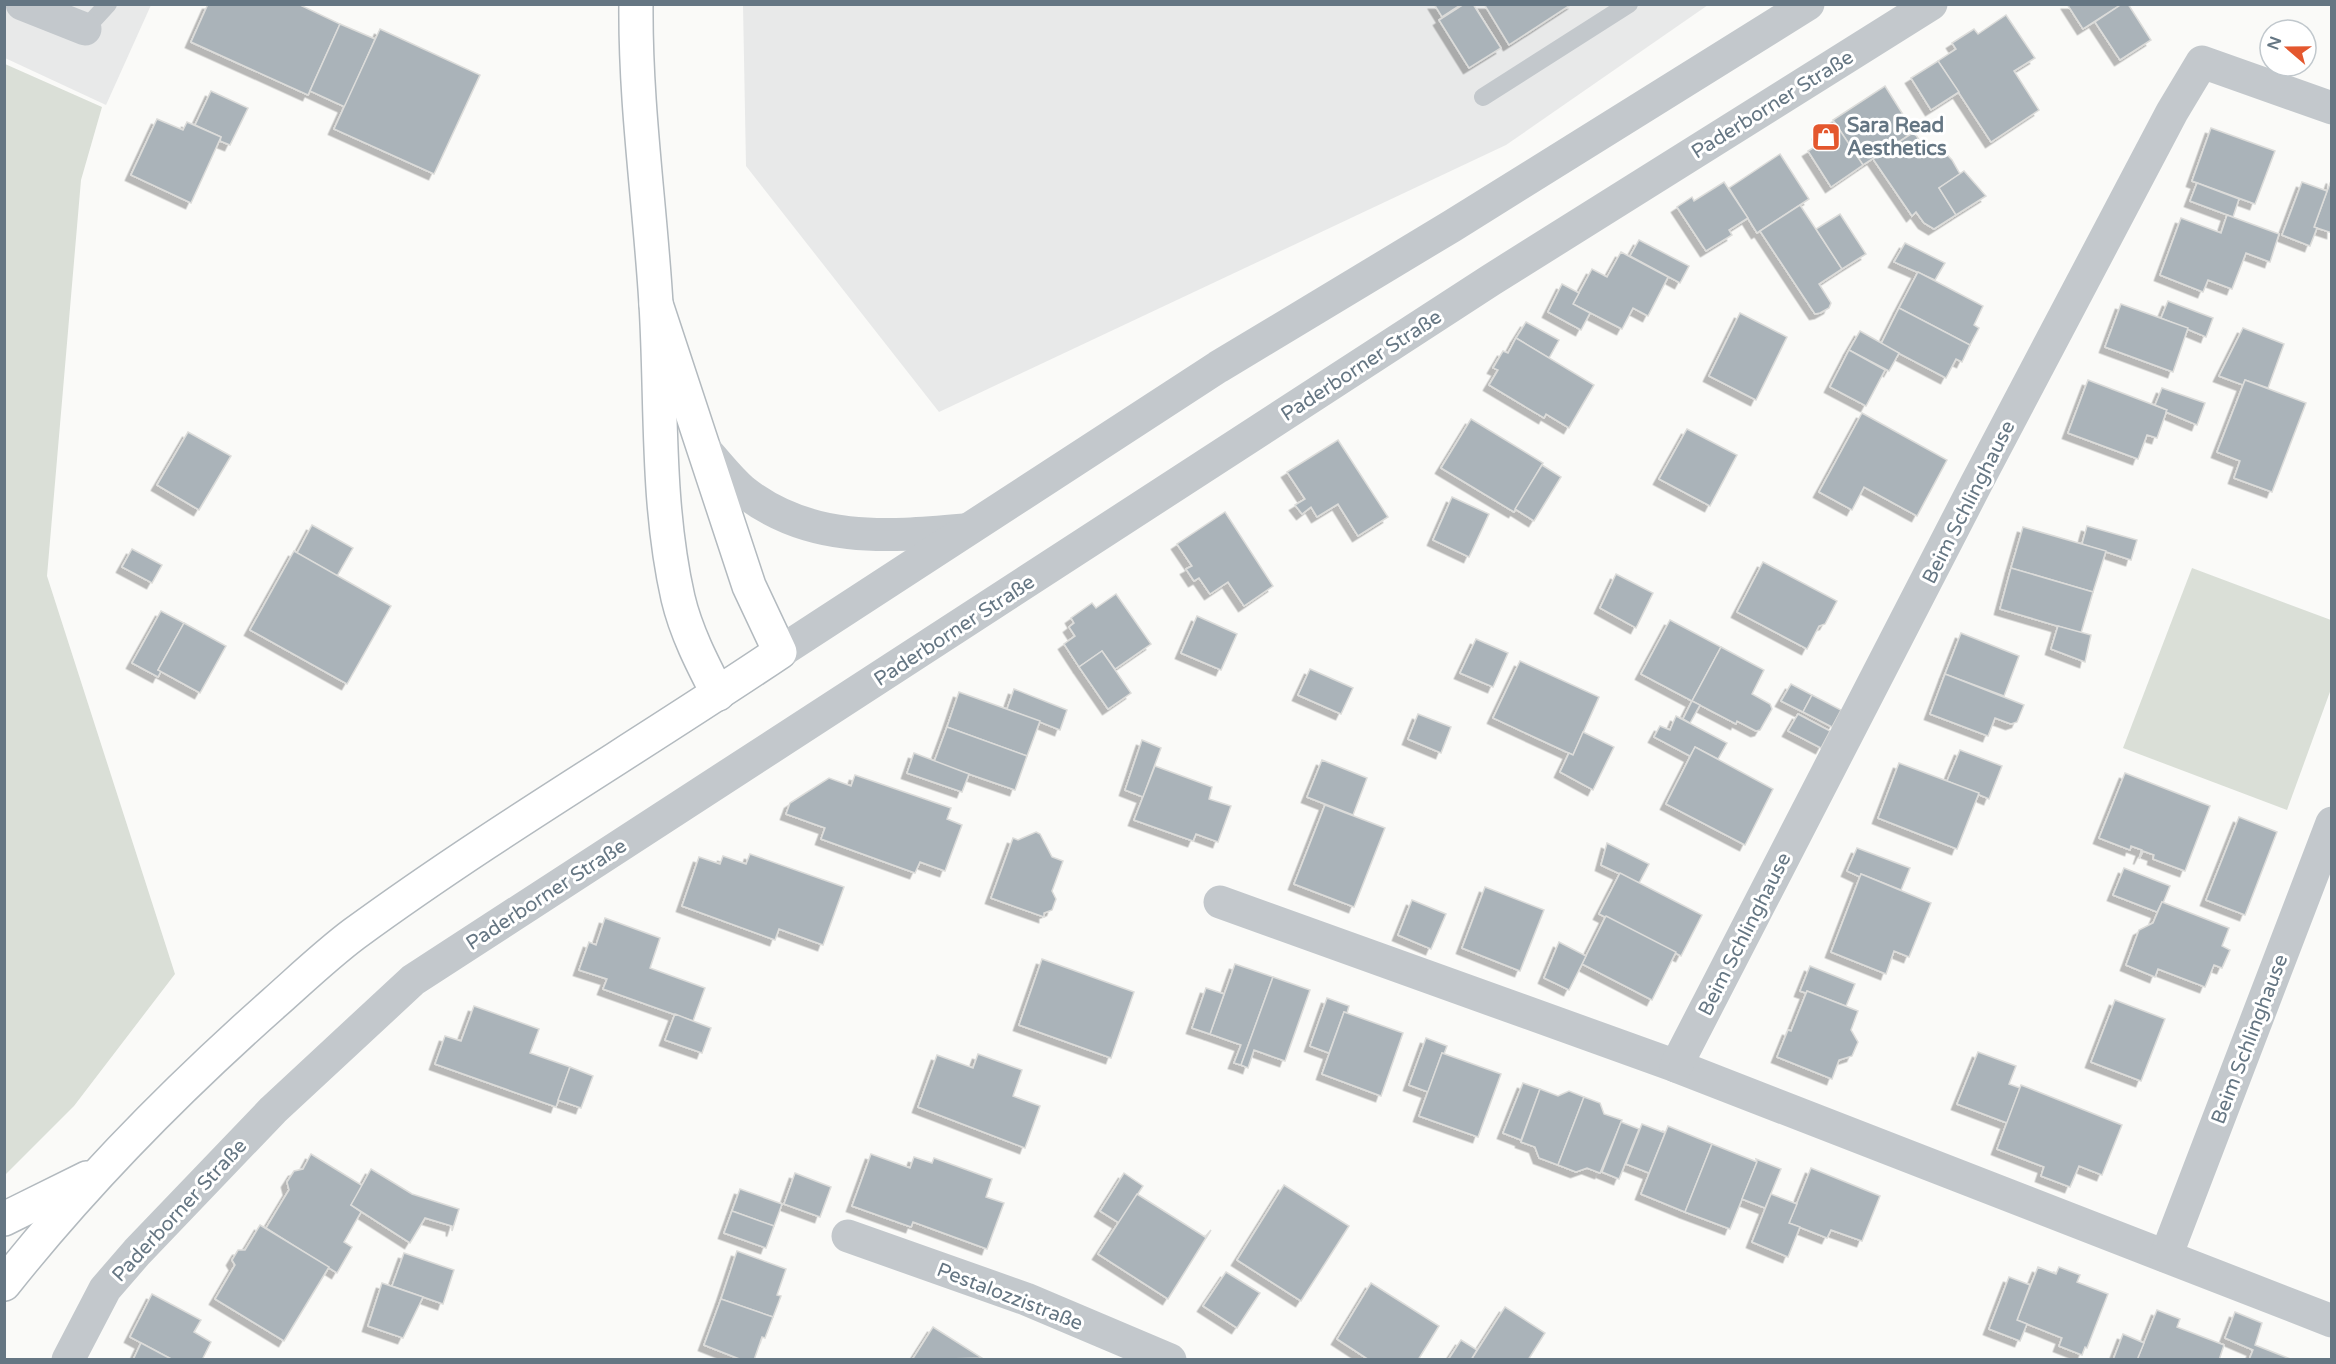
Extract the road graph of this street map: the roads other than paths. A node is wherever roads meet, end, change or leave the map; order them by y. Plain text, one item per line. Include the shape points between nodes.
1 (22, 4) edge
2 (108, 4) edge
3 (636, 4) edge
4 (1629, 4) edge
5 (1808, 4) edge
6 (1931, 4) edge
7 (86, 29) joint
8 (1484, 97) dead end
9 (2331, 108) edge
10 (656, 304) junction
11 (705, 450) junction
12 (969, 529) junction
13 (780, 652) junction
14 (718, 694) junction
15 (2331, 823) edge
16 (1220, 903) dead end
17 (1676, 1066) junction
18 (102, 1171) junction
19 (4, 1219) edge
20 (848, 1236) dead end
21 (2166, 1256) junction
22 (4, 1284) edge
23 (2331, 1321) edge
24 (69, 1359) edge
25 (1170, 1359) edge

1 - 7 street
2 - 7 lane
3 - 10 main road via 636,61
4 - 8 lane
5 - 12 street via 1218,367
6 - 24 street, Paderborner Straße via 1491,280 413,980 273,1110 137,1252 105,1289
9 - 17 street, Beim Schlinghause via 2202,62 1987,464
10 - 11 main road
10 - 14 main road via 666,528 678,598 694,647
11 - 12 street via 743,490 803,524 836,532 894,536
11 - 13 main road via 749,586
12 - 13 street
13 - 14 main road
14 - 18 main road via 479,846 352,936 219,1052
15 - 21 street, Beim Schlinghause
16 - 17 street
17 - 21 street
18 - 19 main road
18 - 22 main road
20 - 25 street, Pestalozzistraße via 1026,1299
21 - 23 street

